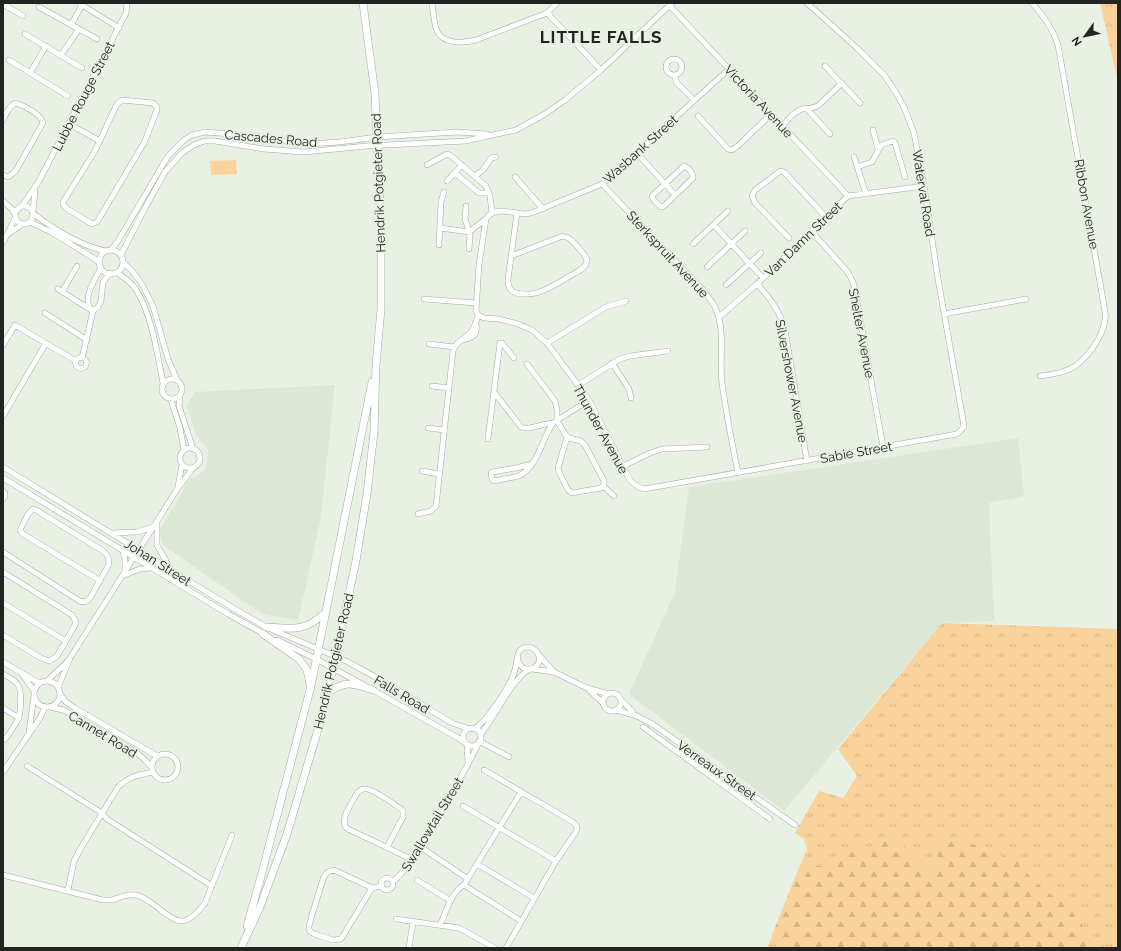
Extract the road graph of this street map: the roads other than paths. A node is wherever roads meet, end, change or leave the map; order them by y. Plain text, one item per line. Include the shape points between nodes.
1 (127, 3) edge
2 (363, 3) edge
3 (432, 3) edge
4 (557, 3) edge
5 (807, 3) edge
6 (1032, 3) edge
7 (3, 4) edge
8 (80, 4) edge
9 (671, 4) edge
10 (39, 7) dead end
11 (546, 13) junction
12 (23, 16) dead end
13 (71, 25) junction
14 (118, 28) junction
15 (79, 29) junction
16 (25, 34) dead end
17 (97, 39) dead end
18 (46, 46) junction
19 (61, 55) junction
20 (9, 60) dead end
21 (825, 66) dead end
22 (82, 68) dead end
23 (729, 69) junction
24 (601, 70) junction
25 (30, 73) junction
26 (674, 75) dead end
27 (842, 83) junction
28 (68, 96) dead end
29 (694, 100) junction
30 (860, 102) dead end
31 (807, 109) junction
32 (771, 114) junction
33 (698, 116) dead end
34 (3, 120) edge
35 (69, 124) junction
36 (782, 126) junction
37 (873, 130) dead end
38 (494, 134) junction
39 (830, 134) dead end
40 (377, 138) junction
41 (100, 141) junction
42 (378, 146) junction
43 (878, 149) junction
44 (637, 153) junction
45 (496, 157) dead end
46 (854, 157) dead end
47 (427, 165) dead end
48 (462, 165) junction
49 (857, 167) junction
50 (455, 173) junction
51 (3, 175) edge
52 (475, 176) junction
53 (515, 177) dead end
54 (905, 177) dead end
55 (447, 181) dead end
56 (602, 184) junction
57 (665, 184) junction
58 (924, 186) junction
59 (35, 188) junction
60 (444, 192) dead end
61 (490, 193) junction
62 (866, 194) junction
63 (675, 195) junction
64 (848, 196) junction
65 (5, 203) edge
66 (21, 206) junction
67 (466, 206) dead end
68 (543, 209) junction
69 (728, 211) dead end
70 (33, 213) junction
71 (492, 213) junction
72 (517, 213) junction
73 (15, 216) junction
74 (826, 217) junction
75 (486, 219) junction
76 (30, 222) junction
77 (21, 223) junction
78 (714, 225) junction
79 (440, 228) junction
80 (745, 231) dead end
81 (469, 232) junction
82 (812, 232) junction
83 (8, 235) junction
84 (789, 238) dead end
85 (3, 242) edge
86 (731, 243) junction
87 (693, 244) dead end
88 (439, 246) dead end
89 (469, 249) dead end
90 (109, 250) junction
91 (761, 253) dead end
92 (121, 255) junction
93 (511, 256) junction
94 (123, 262) junction
95 (750, 264) junction
96 (77, 266) dead end
97 (100, 266) junction
98 (707, 267) dead end
99 (116, 272) junction
100 (110, 273) junction
101 (763, 278) junction
102 (757, 284) junction
103 (726, 285) dead end
104 (424, 299) dead end
105 (1026, 299) dead end
106 (626, 302) dead end
107 (476, 303) junction
108 (93, 311) junction
109 (45, 313) dead end
110 (944, 314) junction
111 (478, 315) junction
112 (719, 317) junction
113 (87, 340) junction
114 (46, 343) junction
115 (547, 343) junction
116 (430, 344) dead end
117 (3, 345) edge
118 (454, 347) junction
119 (668, 351) dead end
120 (82, 358) junction
121 (514, 358) dead end
122 (76, 361) junction
123 (612, 363) junction
124 (376, 364) junction
125 (527, 364) dead end
126 (1040, 376) dead end
127 (177, 380) junction
128 (163, 383) junction
129 (578, 385) junction
130 (432, 386) dead end
131 (449, 388) junction
132 (494, 392) junction
133 (180, 397) junction
134 (631, 398) dead end
135 (171, 400) junction
136 (589, 400) junction
137 (3, 416) edge
138 (963, 420) joint
139 (555, 422) junction
140 (428, 428) dead end
141 (444, 430) junction
142 (567, 437) junction
143 (488, 439) dead end
144 (707, 447) dead end
145 (883, 447) junction
146 (193, 448) junction
147 (184, 450) junction
148 (807, 460) junction
149 (182, 464) junction
150 (532, 464) junction
151 (623, 466) junction
152 (3, 467) edge
153 (193, 468) junction
154 (422, 471) dead end
155 (738, 473) junction
156 (440, 474) junction
157 (3, 478) edge
158 (603, 486) junction
159 (178, 488) junction
160 (3, 491) edge
161 (614, 496) dead end
162 (3, 499) edge
163 (418, 514) dead end
164 (157, 521) junction
165 (153, 527) junction
166 (111, 533) junction
167 (139, 550) junction
168 (123, 551) junction
169 (3, 552) edge
170 (134, 558) junction
171 (151, 568) junction
172 (170, 570) junction
173 (3, 572) edge
174 (124, 574) junction
175 (99, 580) junction
176 (3, 603) edge
177 (326, 613) junction
178 (266, 627) junction
179 (263, 634) junction
180 (3, 635) edge
181 (66, 641) junction
182 (318, 649) junction
183 (539, 654) junction
184 (335, 657) junction
185 (70, 658) junction
186 (517, 658) junction
187 (316, 659) junction
188 (3, 662) edge
189 (333, 669) junction
190 (530, 669) junction
191 (20, 672) junction
192 (554, 672) junction
193 (3, 674) edge
194 (48, 681) junction
195 (39, 683) junction
196 (311, 686) junction
197 (586, 688) junction
198 (373, 690) junction
199 (59, 691) junction
200 (34, 693) junction
201 (327, 693) junction
202 (609, 694) junction
203 (621, 700) junction
204 (604, 704) junction
205 (48, 707) junction
206 (425, 707) junction
207 (3, 708) edge
208 (616, 710) junction
209 (420, 716) junction
210 (637, 716) junction
211 (19, 718) junction
212 (643, 727) dead end
213 (472, 729) junction
214 (29, 733) junction
215 (3, 740) edge
216 (479, 740) junction
217 (466, 744) junction
218 (157, 756) junction
219 (510, 757) dead end
220 (468, 763) junction
221 (27, 766) dead end
222 (153, 770) junction
223 (484, 770) dead end
224 (3, 772) edge
225 (521, 792) junction
226 (463, 806) dead end
227 (102, 813) junction
228 (770, 819) dead end
229 (795, 825) dead end
230 (500, 828) junction
231 (232, 834) dead end
232 (419, 846) junction
233 (387, 847) junction
234 (411, 859) junction
235 (556, 861) junction
236 (477, 864) junction
237 (3, 875) edge
238 (468, 879) junction
239 (417, 880) dead end
240 (393, 881) junction
241 (464, 885) junction
242 (212, 886) junction
243 (382, 886) junction
244 (372, 888) junction
245 (68, 890) junction
246 (534, 898) junction
247 (451, 901) junction
248 (396, 919) dead end
249 (521, 920) junction
250 (413, 922) junction
251 (440, 925) junction
252 (241, 947) edge
253 (409, 948) edge
254 (495, 948) edge
255 (506, 948) edge

1 - 14 street, Lubbe Rouge Street via 126,13
2 - 40 main road, Hendrik Potgieter Road via 375,94
3 - 11 street via 440,36 454,42 476,40
4 - 11 street
5 - 58 street, Waterval Road via 884,75 895,91 914,132
6 - 126 street, Ribbon Avenue via 1052,29 1058,45 1105,311 1101,334 1085,357 1071,369
7 - 12 street
8 - 13 street
8 - 14 street
9 - 23 street, Victoria Avenue
9 - 24 street, Cascades Road
10 - 13 street
11 - 24 street
13 - 15 street
14 - 35 street, Lubbe Rouge Street
15 - 17 street
15 - 19 street
16 - 18 street
18 - 19 street
18 - 25 street
19 - 22 street
20 - 25 street
21 - 27 street
23 - 29 street, Wasbank Street
23 - 32 street, Victoria Avenue
24 - 38 street, Cascades Road via 545,114 516,130
25 - 28 street
26 - 29 street via 677,83
27 - 30 street
27 - 31 street via 818,105
29 - 44 street, Wasbank Street
31 - 36 street via 797,112
31 - 39 street
32 - 33 street via 732,150 728,149
32 - 36 street, Victoria Avenue
34 - 51 street via 12,104 16,103 39,115 43,120 15,172 8,177
35 - 41 street
35 - 59 street, Lubbe Rouge Street
36 - 64 street, Victoria Avenue
37 - 43 street
38 - 40 street, Cascades Road via 457,132
38 - 42 street, Cascades Road via 465,141
40 - 42 main road, Hendrik Potgieter Road
40 - 90 street, Cascades Road via 307,144 205,132 192,135 168,156 118,241
41 - 41 street via 63,204 92,224 97,222 144,144 157,107 153,103 122,100 117,104
42 - 92 street, Cascades Road via 304,152 204,141 182,153 165,172
42 - 124 main road, Hendrik Potgieter Road via 381,310
43 - 49 street via 872,162
43 - 54 street via 883,144 894,142
44 - 56 street, Wasbank Street
44 - 57 street
45 - 52 street via 491,158
46 - 49 street
47 - 48 street via 448,154
48 - 50 street
48 - 52 street
49 - 62 street
50 - 55 street
50 - 61 street via 479,193
52 - 61 street
53 - 68 street
56 - 68 street, Wasbank Street
56 - 112 street, Sterkspruit Avenue via 703,290
57 - 63 street
57 - 63 street via 652,195 652,198 662,207
57 - 63 street via 684,166 693,174 693,178
58 - 62 street, Van Damn Street
58 - 110 street, Waterval Road
59 - 66 street, Lubbe Rouge Street
59 - 70 street, Lubbe Rouge Street
60 - 79 street
61 - 71 street
62 - 64 street, Van Damn Street
64 - 74 street, Van Damn Street
65 - 66 street
65 - 73 street
66 - 70 street via 29,206
66 - 73 street
67 - 81 street via 465,219
68 - 72 street, Wasbank Street via 526,214
69 - 78 street
70 - 76 street
70 - 90 street via 81,244
71 - 72 street, Wasbank Street
71 - 75 street
72 - 93 street
73 - 77 street
73 - 83 street
74 - 82 street, Van Damn Street
74 - 84 street via 784,172 779,172 755,190 752,196 755,203
75 - 81 street
75 - 107 street
76 - 77 street
76 - 97 street via 95,259
77 - 83 street
78 - 86 street
78 - 87 street
79 - 81 street
79 - 88 street
80 - 86 street
81 - 89 street
82 - 101 street, Van Damn Street
82 - 145 street, Shelter Avenue via 846,270 854,285
83 - 85 street
86 - 95 street
86 - 98 street
90 - 92 street
90 - 97 street via 101,255
91 - 95 street
92 - 94 street
93 - 93 street via 564,236 586,257 587,262 579,271 542,291 535,294 518,294 510,290 508,285
94 - 99 street
94 - 127 street via 142,284 153,306 168,359
95 - 101 street
95 - 103 street
96 - 108 street via 60,291
97 - 100 street
97 - 108 street via 88,294 88,305
99 - 100 street
99 - 128 street via 134,288 147,314
100 - 108 street via 103,282 101,301
101 - 102 street, Van Damn Street
102 - 112 street, Van Damn Street
102 - 148 street, Silvershower Avenue via 775,305 785,330
104 - 107 street
105 - 110 street
106 - 115 street via 606,307
107 - 111 street
108 - 113 street
109 - 113 street
110 - 138 street, Waterval Road
111 - 115 street, Thunder Avenue via 518,324 532,330
111 - 118 street via 471,332
112 - 155 street, Sterkspruit Avenue via 722,329 722,379
113 - 120 street
114 - 117 street via 15,324
114 - 122 street
114 - 137 street
115 - 129 street, Thunder Avenue
116 - 118 street
118 - 131 street
119 - 123 street via 630,356
120 - 122 street
120 - 122 street via 87,363 85,368 78,368
121 - 132 street via 500,343
123 - 129 street
123 - 134 street
124 - 177 main road, Hendrik Potgieter Road
124 - 184 main road, Hendrik Potgieter Road via 374,432 367,494 356,561
125 - 139 street via 555,401
127 - 128 street via 168,379
127 - 133 street via 182,388
128 - 135 street via 162,392
129 - 136 street, Thunder Avenue
130 - 131 street
131 - 141 street
132 - 139 street via 521,427 526,429
132 - 143 street
133 - 135 street
133 - 146 street via 179,406
135 - 147 street
136 - 139 street
136 - 151 street, Thunder Avenue
138 - 145 street, Sabie Street via 964,427 957,434
139 - 142 street
139 - 150 street
140 - 141 street
141 - 156 street
142 - 158 street via 584,444 604,482
142 - 158 street via 558,468 568,490 572,493
144 - 151 street via 662,449
145 - 148 street, Sabie Street
146 - 147 street
146 - 153 street via 200,458
147 - 149 street via 180,454
148 - 155 street, Sabie Street
149 - 153 street
149 - 159 street
150 - 150 street via 492,472 492,479 519,476
151 - 155 street, Thunder Avenue via 634,486 644,489
152 - 166 street, Johan Street
153 - 159 street
154 - 156 street
156 - 163 street via 435,508
157 - 168 street, Johan Street
158 - 161 street
159 - 164 street
160 - 162 street
164 - 165 street
164 - 172 street via 157,544
165 - 166 street via 137,532
165 - 167 street
166 - 167 street, Johan Street
167 - 170 street
167 - 172 street, Johan Street
168 - 170 street, Johan Street
168 - 174 street
169 - 175 street via 82,602 90,598
170 - 171 street, Johan Street
170 - 174 street
171 - 174 street
171 - 179 street, Johan Street
172 - 178 street, Johan Street
173 - 181 street via 72,615 76,623
174 - 185 street
175 - 175 street via 109,561 107,554 36,510 30,511 20,530 23,534
176 - 181 street
177 - 178 main road via 316,622 300,628
177 - 182 main road, Hendrik Potgieter Road
178 - 182 street, Johan Street
179 - 187 street, Johan Street
179 - 196 main road via 299,659 307,670
180 - 181 street via 49,661 56,657
182 - 184 street, Falls Road
182 - 187 main road, Hendrik Potgieter Road
183 - 186 street via 534,649 526,648 520,651
183 - 190 street via 539,661
183 - 192 street
184 - 189 main road, Hendrik Potgieter Road
184 - 206 street, Falls Road via 381,680
185 - 194 street
185 - 199 street
186 - 190 street via 519,665
186 - 213 street via 512,678 486,720
187 - 189 street, Falls Road
187 - 196 main road, Hendrik Potgieter Road
188 - 191 street
189 - 198 street, Falls Road
189 - 201 main road, Hendrik Potgieter Road
190 - 192 street
190 - 216 street, Swallowtail Street via 518,680
191 - 195 street
191 - 200 street
192 - 197 street
193 - 211 street via 14,681 20,689
194 - 195 street
194 - 199 street via 54,683
195 - 200 street
196 - 252 main road, Hendrik Potgieter Road
197 - 202 street
197 - 204 street
198 - 201 main road via 350,683 340,685
198 - 209 street, Falls Road
199 - 205 street via 57,702
199 - 218 street, Cannet Road via 65,701 75,708
200 - 205 street via 38,704
200 - 214 street
201 - 252 main road, Hendrik Potgieter Road via 287,834 260,907
202 - 203 street via 615,694
202 - 204 street via 605,697
203 - 208 street
203 - 210 street, Verreaux Street
204 - 208 street via 608,710
205 - 214 street
205 - 222 street, Cannet Road via 69,713 129,748
206 - 209 street
206 - 213 street, Falls Road via 452,723
207 - 211 street
208 - 210 street, Verreaux Street
209 - 217 street, Falls Road
210 - 229 street, Verreaux Street via 654,725
211 - 215 street
212 - 228 street
213 - 216 street via 477,730
213 - 217 street via 466,731 463,736
214 - 224 street
216 - 217 street via 473,746
216 - 219 street
216 - 220 street, Swallowtail Street
217 - 220 street, Swallowtail Street
218 - 222 street via 153,762
218 - 222 street via 172,756 177,761 177,772 172,778 165,780 158,778
220 - 232 street, Swallowtail Street
221 - 227 street
222 - 227 street via 126,780 118,787
223 - 225 street
225 - 230 street
225 - 235 street via 577,826 576,832
226 - 230 street
227 - 242 street via 107,819
227 - 245 street via 74,861
230 - 235 street
230 - 236 street
231 - 242 street
232 - 234 street, Swallowtail Street
232 - 238 street
233 - 233 street via 345,827 345,815 361,789 372,791 403,811 403,817
233 - 234 street
234 - 240 street, Swallowtail Street via 401,875
235 - 246 street
236 - 238 street
236 - 246 street
237 - 245 street
238 - 241 street
239 - 247 street
240 - 243 street via 384,879 381,882
240 - 243 street via 390,890 384,890
241 - 247 street
241 - 249 street
242 - 245 street via 205,903 183,922 175,920 135,894 103,900
243 - 244 street
244 - 244 street via 340,939 333,940 311,932 309,926 324,876 328,872 334,870
246 - 249 street
247 - 251 street
248 - 250 street
249 - 255 street
250 - 251 street
250 - 253 street
251 - 254 street via 459,928

